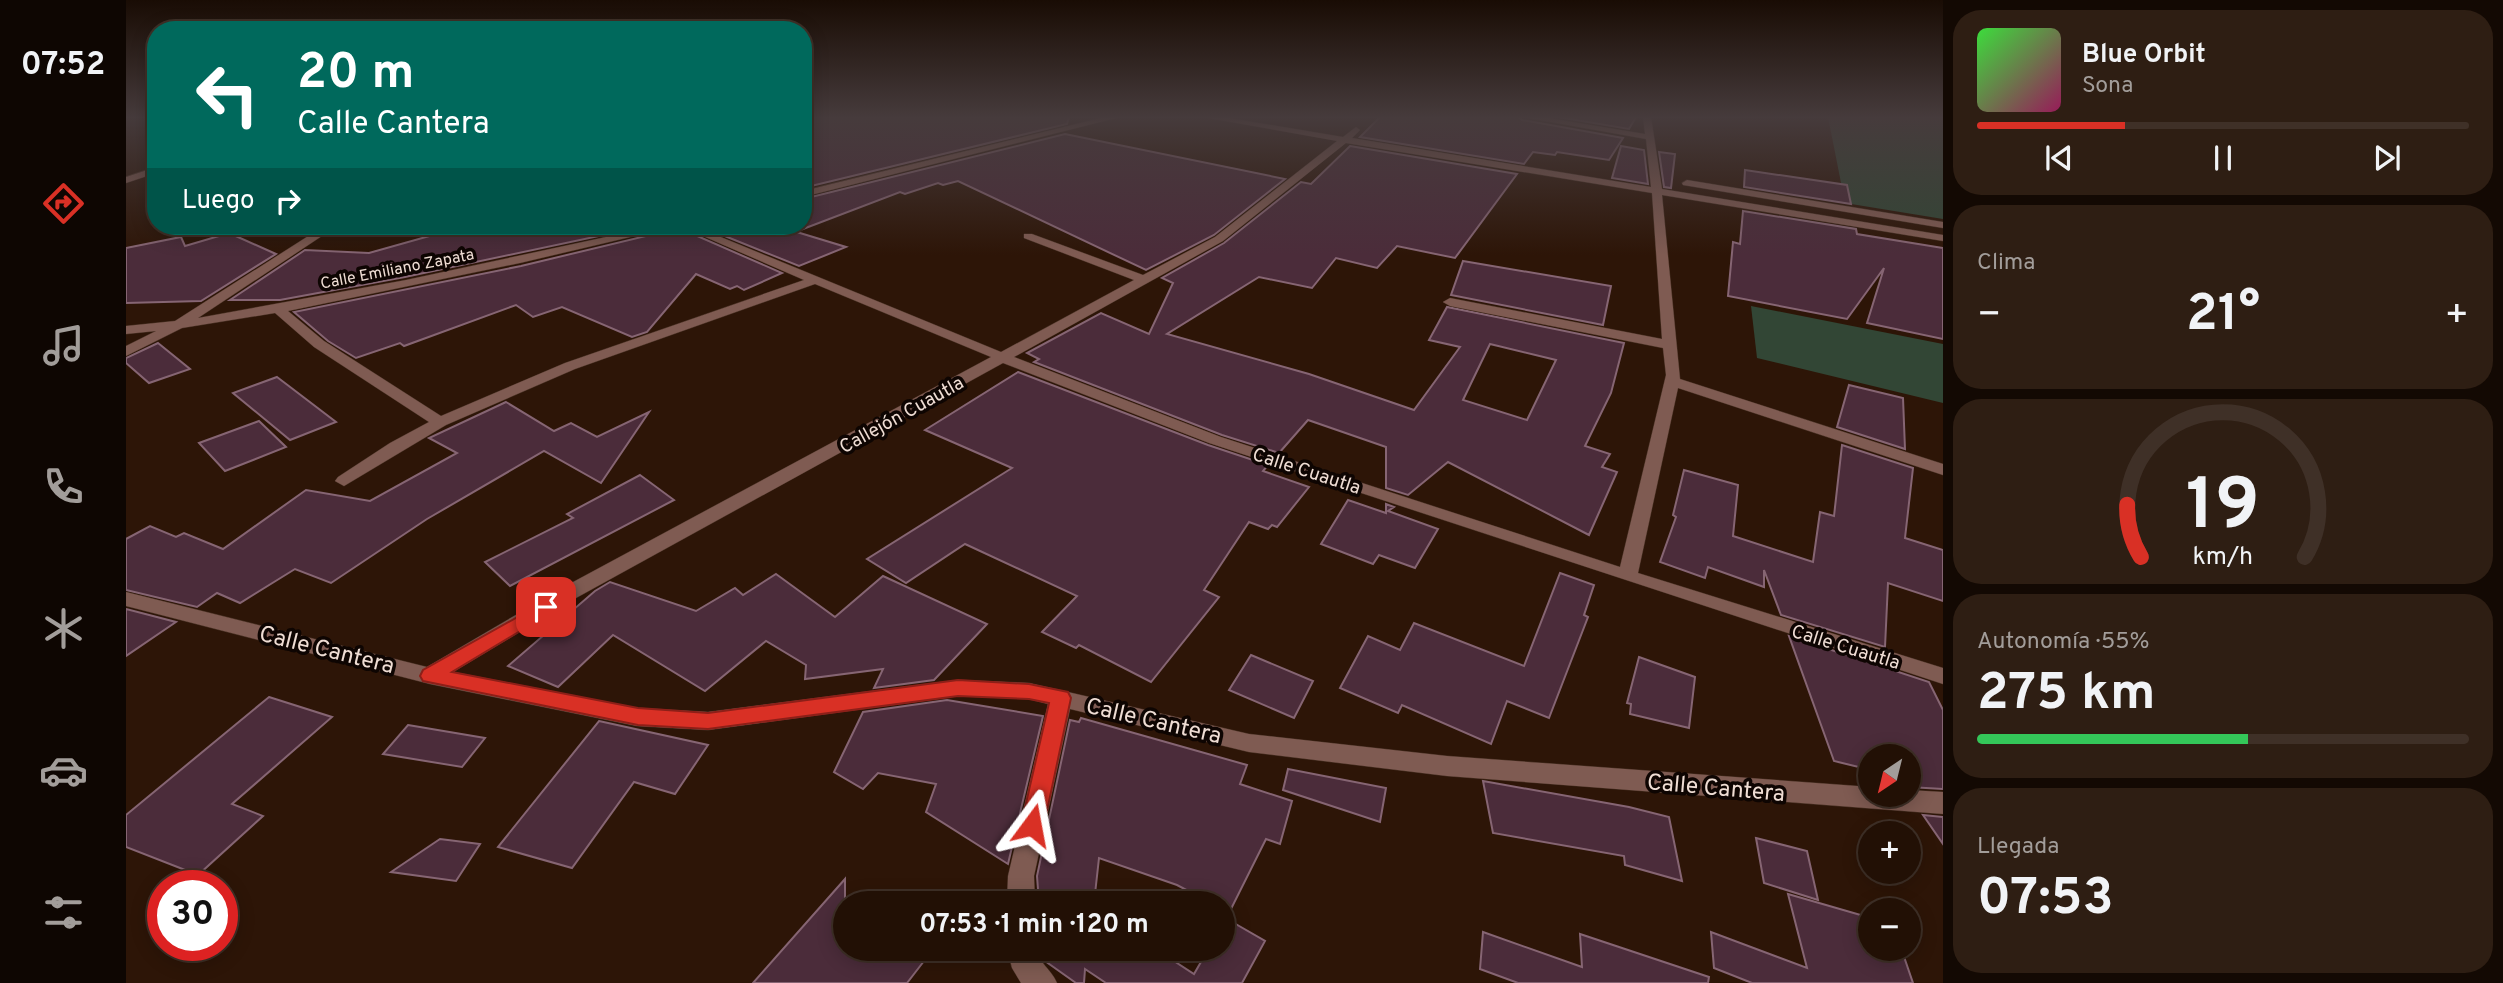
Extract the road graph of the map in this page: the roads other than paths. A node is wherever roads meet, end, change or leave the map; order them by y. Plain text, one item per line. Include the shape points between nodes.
1 (930, 163) edge
2 (1317, 163) edge
3 (1518, 163) edge
4 (1653, 163) edge
5 (147, 173) edge
6 (126, 180) edge
7 (1655, 181) junction
8 (1679, 182) dead end
9 (812, 192) edge
10 (1939, 225) edge
11 (317, 235) edge
12 (632, 235) edge
13 (707, 235) edge
14 (1028, 236) dead end
15 (1941, 238) edge
16 (1142, 279) junction
17 (816, 280) junction
18 (1450, 302) dead end
19 (280, 311) junction
20 (176, 326) junction
21 (126, 330) edge
22 (1669, 345) junction
23 (126, 352) edge
24 (1002, 358) junction
25 (1671, 381) junction
26 (440, 422) junction
27 (1943, 470) edge
28 (344, 481) dead end
29 (1628, 576) junction
30 (126, 599) edge
31 (430, 676) junction
32 (1943, 676) edge
33 (1061, 698) junction
34 (1943, 803) edge
35 (1021, 891) edge
36 (1025, 961) edge
37 (1042, 983) edge

1 - 9 street
2 - 16 street, Callejón Cuautla via 1219,239
3 - 7 street
4 - 7 street
5 - 6 street
7 - 15 street
7 - 22 street
8 - 10 street
10 - 15 street
11 - 20 street
12 - 19 street, Calle Emiliano Zapata
13 - 17 street, Calle Cuautla
14 - 16 street
16 - 24 street, Callejón Cuautla
17 - 24 street, Calle Cuautla
17 - 26 street via 570,366
18 - 22 street
19 - 20 street, Calle Emiliano Zapata
19 - 26 street via 319,344
20 - 21 street, Calle Emiliano Zapata
20 - 23 street
22 - 25 street
24 - 29 street, Calle Cuautla via 1215,440
24 - 31 street, Callejón Cuautla via 569,593
25 - 27 street
25 - 29 street
26 - 28 street
29 - 32 street, Calle Cuautla
30 - 31 street, Calle Cantera
31 - 33 street, Calle Cantera via 638,717 708,721 958,688 1029,691
33 - 34 street, Calle Cantera via 1262,744 1461,767
33 - 35 street
36 - 37 street

